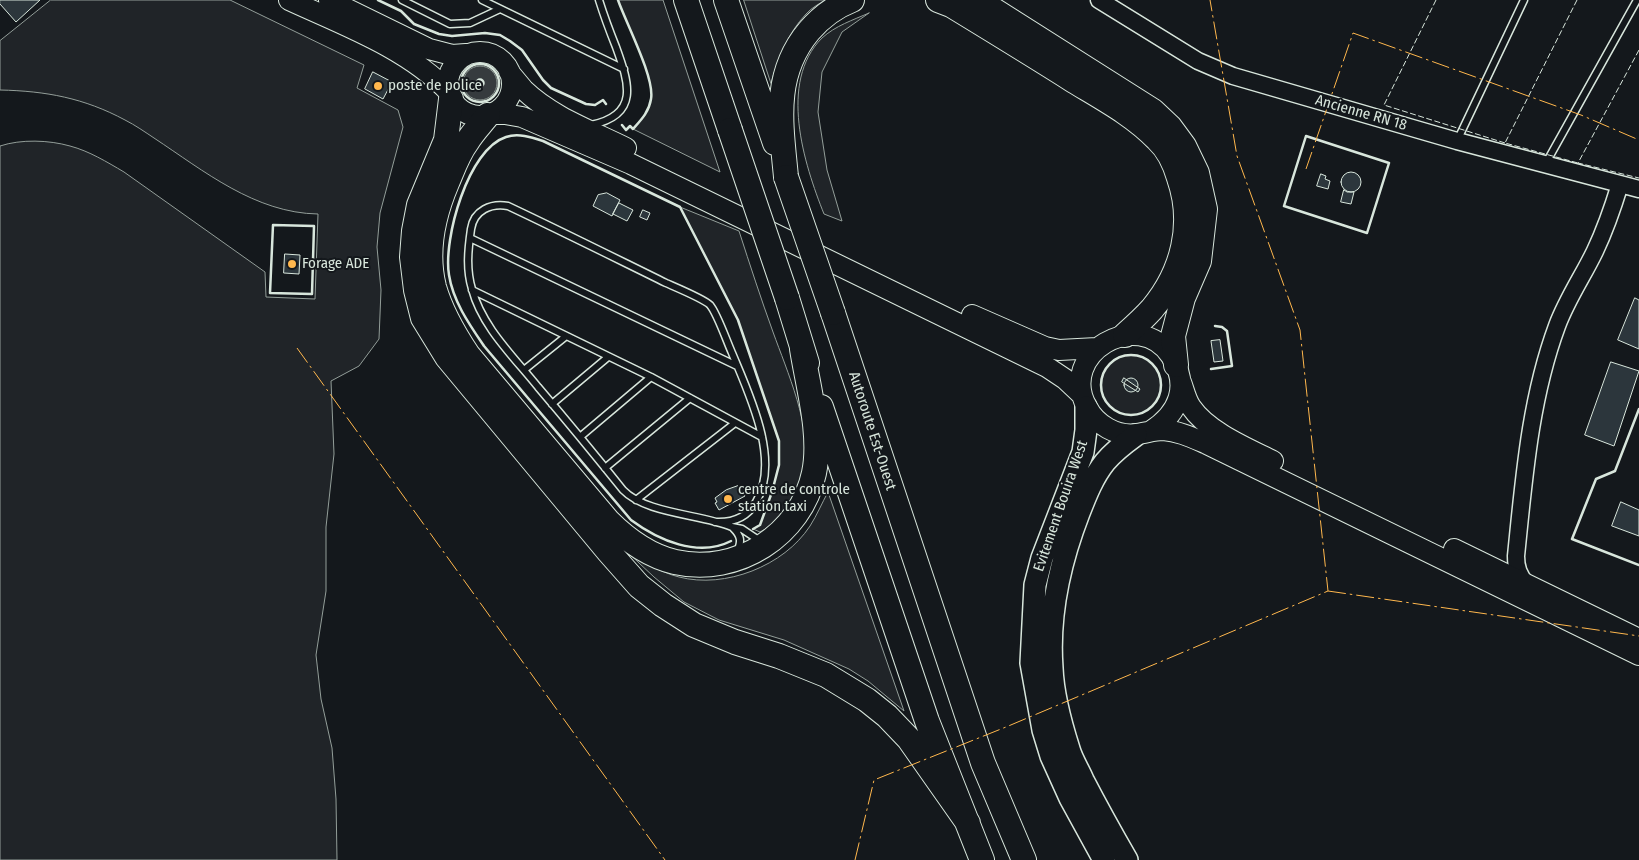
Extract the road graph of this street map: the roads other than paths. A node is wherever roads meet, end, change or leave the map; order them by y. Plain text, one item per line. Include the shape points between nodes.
1 (289, 0) edge
2 (329, 0) edge
3 (402, 0) edge
4 (482, 0) edge
5 (598, 0) edge
6 (686, 0) edge
7 (726, 0) edge
8 (852, 0) edge
9 (938, 0) edge
10 (978, 0) edge
11 (1099, 0) edge
12 (1524, 0) edge
13 (1637, 0) edge
14 (500, 9) junction
15 (466, 54) junction
16 (624, 69) junction
17 (509, 72) junction
18 (450, 96) junction
19 (489, 114) junction
20 (582, 127) junction
21 (1457, 140) junction
22 (1546, 164) junction
23 (786, 177) junction
24 (1634, 186) edge
25 (470, 238) junction
26 (472, 290) junction
27 (1125, 335) junction
28 (565, 337) junction
29 (1097, 348) junction
30 (802, 349) junction
31 (608, 357) junction
32 (737, 366) junction
33 (524, 370) junction
34 (1178, 372) junction
35 (650, 377) junction
36 (690, 398) junction
37 (1084, 401) junction
38 (552, 404) junction
39 (735, 423) junction
40 (1144, 432) junction
41 (580, 437) junction
42 (762, 437) junction
43 (605, 468) junction
44 (636, 500) junction
45 (715, 522) junction
46 (732, 527) junction
47 (780, 534) junction
48 (1516, 556) junction
49 (730, 560) junction
50 (1493, 568) junction
51 (1526, 584) junction
52 (1639, 639) edge
53 (1639, 655) edge
54 (968, 823) junction
55 (982, 860) edge
56 (1024, 860) edge
57 (1104, 860) edge
58 (1127, 860) edge

1 - 18 main road via 399,53 429,73
2 - 15 main road via 429,49 452,55
3 - 14 lane via 450,24 470,23
4 - 14 lane
5 - 16 lane
6 - 30 highway, bridge
7 - 23 highway, Autoroute Est-Ouest
8 - 23 highway via 837,6 815,24 791,58 782,92
9 - 27 highway via 1098,95 1145,127 1170,156 1186,203 1184,249 1173,278 1154,308
10 - 34 highway via 1153,111 1170,126 1184,146 1197,173 1205,209 1198,261 1183,298 1173,336
11 - 21 street, Ancienne RN 18 via 1198,61 1233,76
12 - 21 lane
13 - 22 lane
14 - 16 lane
15 - 17 main road via 480,51 494,55 501,59
15 - 18 main road via 450,70
16 - 20 lane via 628,89 621,111 601,123
17 - 19 main road via 512,79 510,94 503,106
17 - 20 main road via 544,106
18 - 19 main road via 467,113
18 - 54 highway via 446,140 419,205 412,257 423,318 447,357 639,586 694,625 826,675 867,700 888,716 909,739
19 - 37 main road via 522,117 631,164 1047,367 1065,380
19 - 49 highway via 462,149 433,222 432,273 439,301 452,330 468,355 619,532 644,550 674,561 703,565
20 - 29 main road via 1030,342 1059,350
21 - 22 street, Ancienne RN 18
22 - 24 street, Ancienne RN 18
23 - 56 highway, Autoroute Est-Ouest, bridge via 982,763
24 - 48 street via 1607,223 1570,296 1545,364 1531,432
25 - 26 lane via 467,256
25 - 32 lane
25 - 32 lane via 475,218 485,208 498,204 564,232 709,304
26 - 28 lane
26 - 33 lane via 488,323
27 - 29 main road via 1110,339
27 - 34 main road via 1141,336 1156,342 1168,352
28 - 31 lane
28 - 33 lane
29 - 37 main road via 1083,369
30 - 47 highway via 815,430 814,473 798,512
30 - 54 highway via 927,720
31 - 35 lane
31 - 38 lane
32 - 42 lane
33 - 38 lane
34 - 40 main road via 1180,395 1174,410 1164,422
34 - 50 main road via 1190,406 1221,433
35 - 36 lane
35 - 41 lane
36 - 39 lane
36 - 43 lane
37 - 40 main road via 1095,419 1107,428 1121,434
37 - 57 highway, Evitement Bouira West via 1086,430 1083,452 1042,558 1036,585 1031,662 1043,730 1052,756 1070,798
38 - 41 lane
39 - 42 lane
39 - 44 lane
40 - 53 main road via 1176,432 1215,447
40 - 58 highway, Evitement Bouira West via 1122,445 1105,463 1083,502 1058,580 1051,630 1052,669 1069,751
41 - 43 lane
42 - 45 lane via 766,474 760,496 750,511 735,521
43 - 44 lane
44 - 45 lane
45 - 46 lane
46 - 47 lane via 742,529 757,539
46 - 49 lane via 741,540
47 - 49 highway via 763,547
48 - 50 street via 1507,567
48 - 51 street via 1518,573
50 - 51 main road
51 - 52 main road
54 - 55 highway

